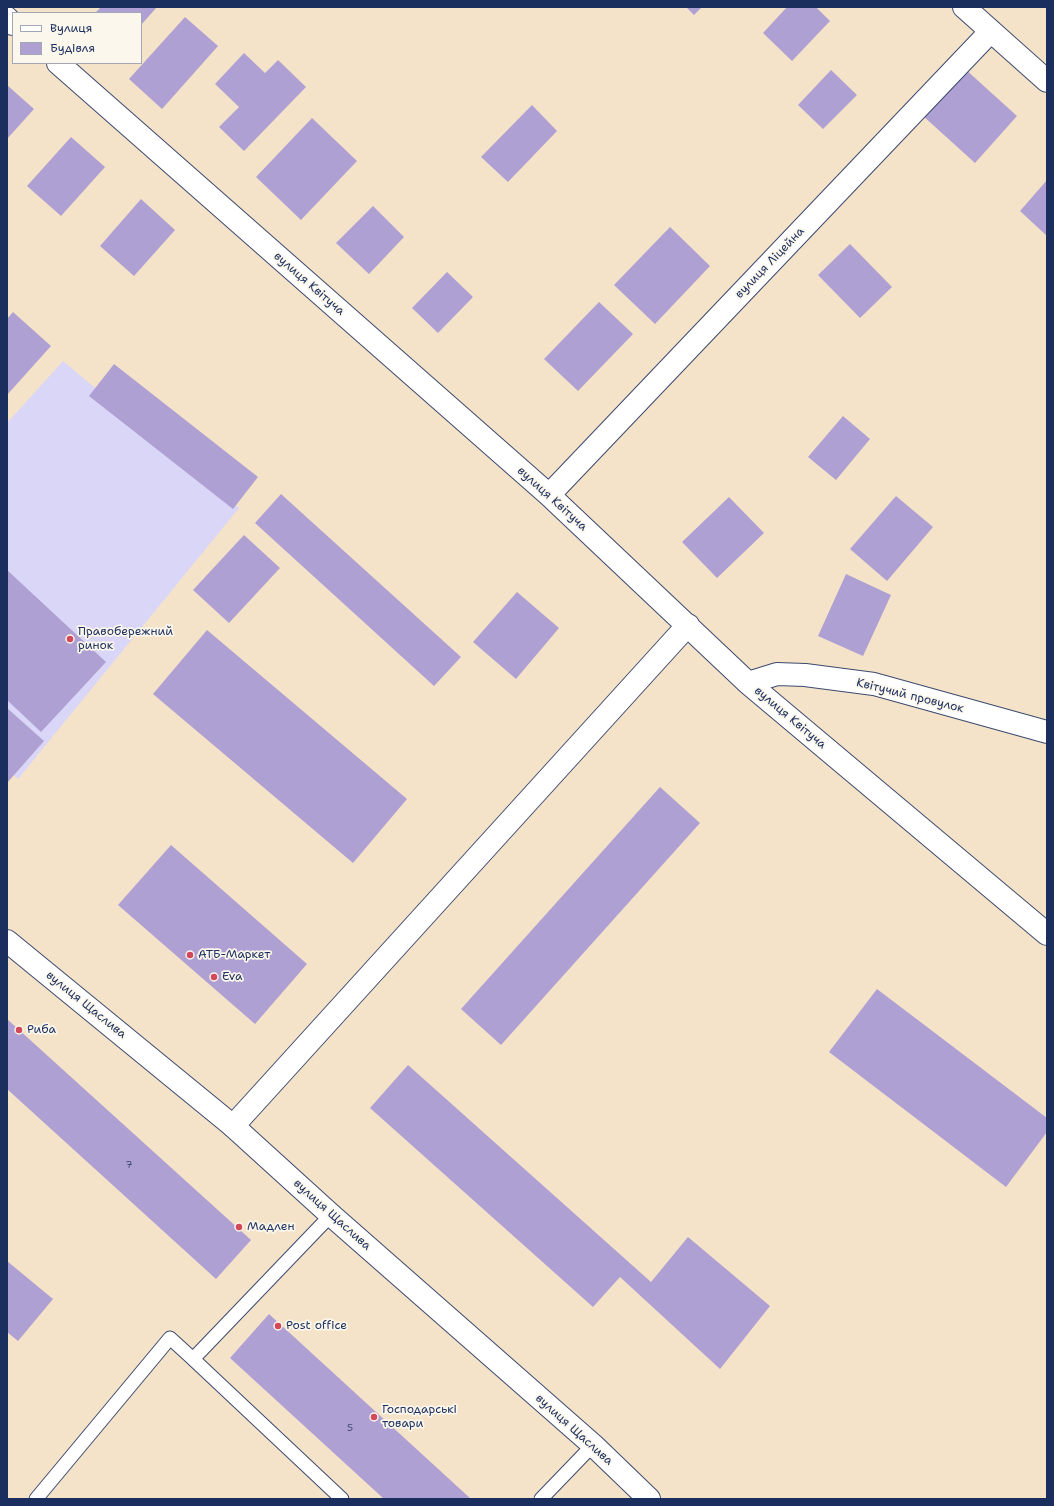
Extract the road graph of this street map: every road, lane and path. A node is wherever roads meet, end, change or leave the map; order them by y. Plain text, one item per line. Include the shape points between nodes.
1 (964, 7) edge
2 (991, 31) junction
3 (59, 64) edge
4 (1047, 81) edge
5 (549, 495) junction
6 (688, 625) junction
7 (748, 683) junction
8 (1047, 732) edge
9 (1047, 934) edge
10 (7, 941) edge
11 (233, 1126) junction
12 (331, 1215) junction
13 (193, 1359) junction
14 (593, 1446) junction
15 (36, 1499) edge
16 (342, 1499) edge
17 (540, 1499) edge
18 (649, 1499) edge

1 - 2 street
2 - 4 street
2 - 5 street, вулиця Ліцейна
3 - 5 street, вулиця Квітуча
5 - 6 street, вулиця Квітуча
6 - 7 street, вулиця Квітуча
6 - 11 street
7 - 8 street, Квітучий провулок via 777,674 874,684
7 - 9 street, вулиця Квітуча
10 - 11 street, вулиця Щаслива
11 - 12 street, вулиця Щаслива
12 - 13 lane
12 - 14 street, вулиця Щаслива
13 - 15 lane via 170,1338
13 - 16 lane
14 - 17 lane
14 - 18 street, вулиця Щаслива

